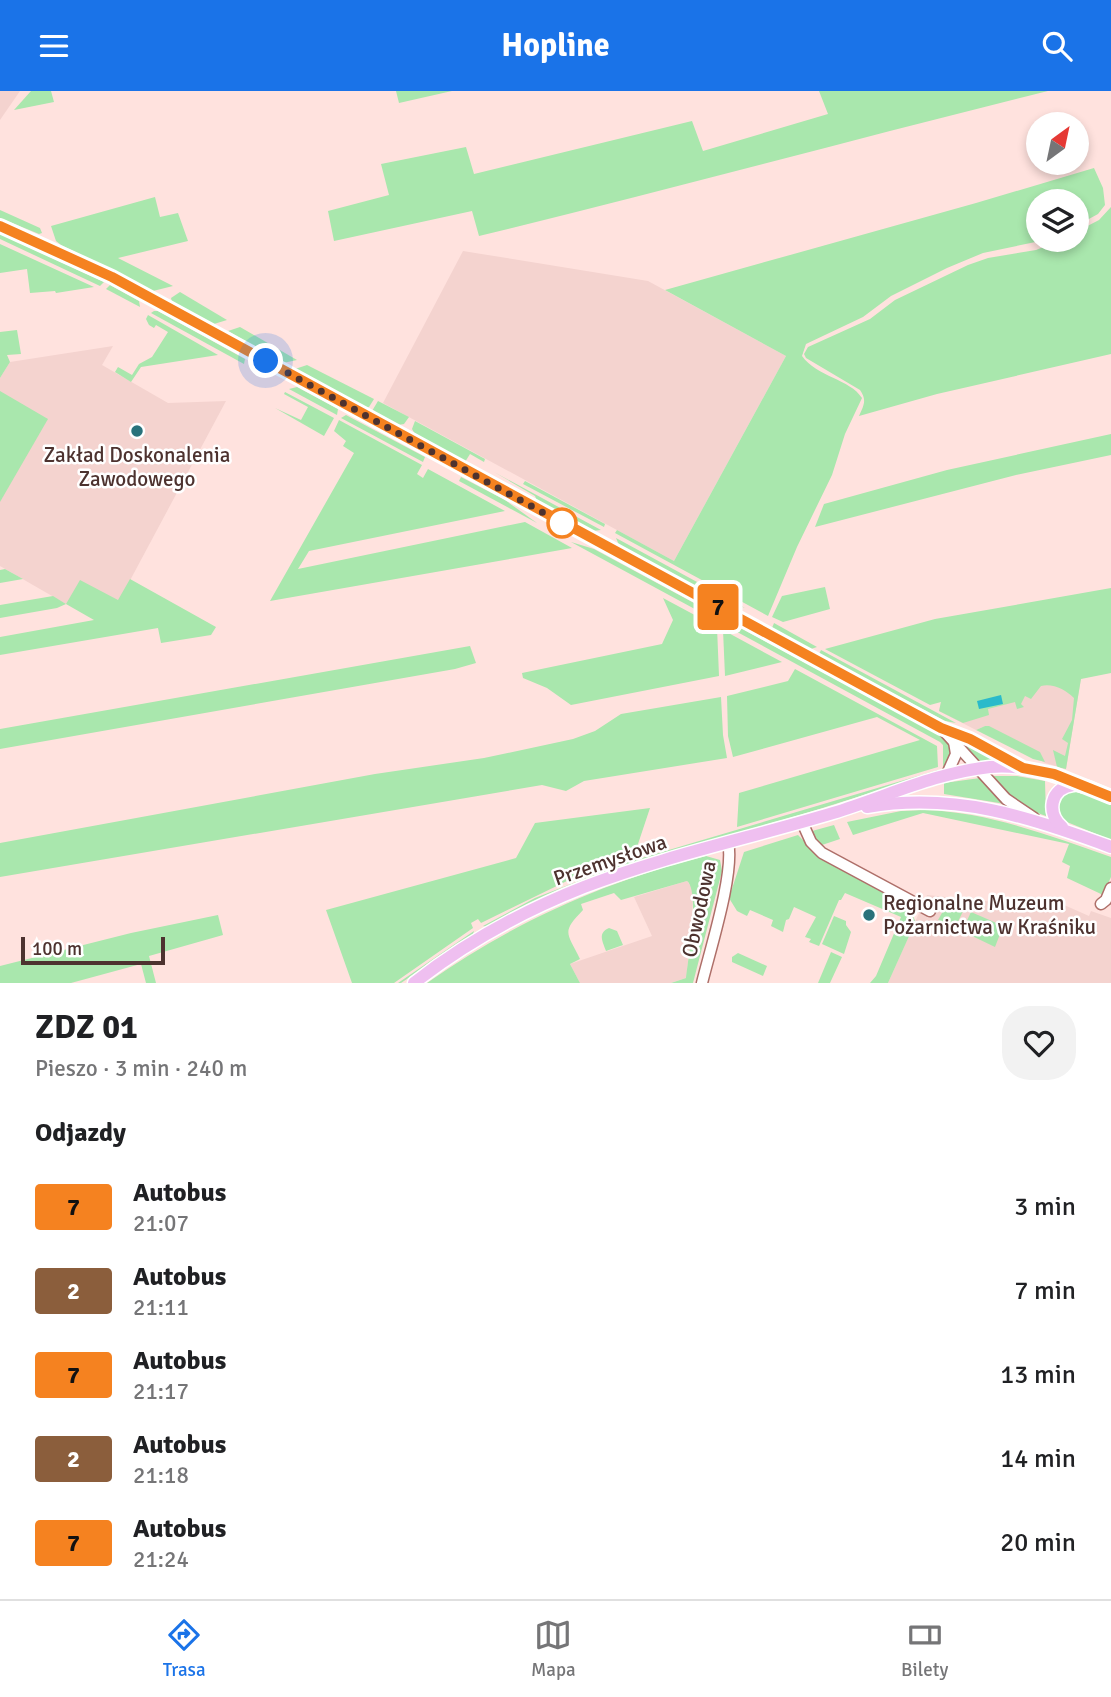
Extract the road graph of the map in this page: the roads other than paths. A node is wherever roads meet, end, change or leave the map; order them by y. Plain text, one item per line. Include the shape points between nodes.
1 (0, 226) edge
2 (941, 728) junction
3 (954, 743) junction
4 (1023, 768) junction
5 (978, 769) junction
6 (947, 774) junction
7 (1082, 786) junction
8 (1111, 797) edge
9 (836, 812) junction
10 (1041, 821) junction
11 (802, 822) junction
12 (1065, 830) junction
13 (728, 842) junction
14 (1111, 847) edge
15 (1111, 888) edge
16 (1101, 904) dead end
17 (930, 911) dead end
18 (414, 983) edge
19 (702, 983) edge

1 - 2 street via 112,277
2 - 3 street
2 - 4 street
3 - 5 street
3 - 6 street via 955,760
4 - 5 main road, Przemysłowa
4 - 7 main road, Przemysłowa
5 - 6 main road, Przemysłowa
5 - 10 street via 1006,799
6 - 9 main road, Przemysłowa
7 - 8 main road, Przemysłowa
7 - 12 main road via 1065,787 1053,802 1052,814
9 - 10 main road, Przemysłowa via 933,801
9 - 11 main road, Przemysłowa
10 - 12 main road, Przemysłowa
11 - 13 main road, Przemysłowa
11 - 17 street via 822,853
12 - 14 main road, Przemysłowa
13 - 18 main road, Przemysłowa via 631,870 554,899 483,936
13 - 19 street, Obwodowa via 728,875
15 - 16 street

